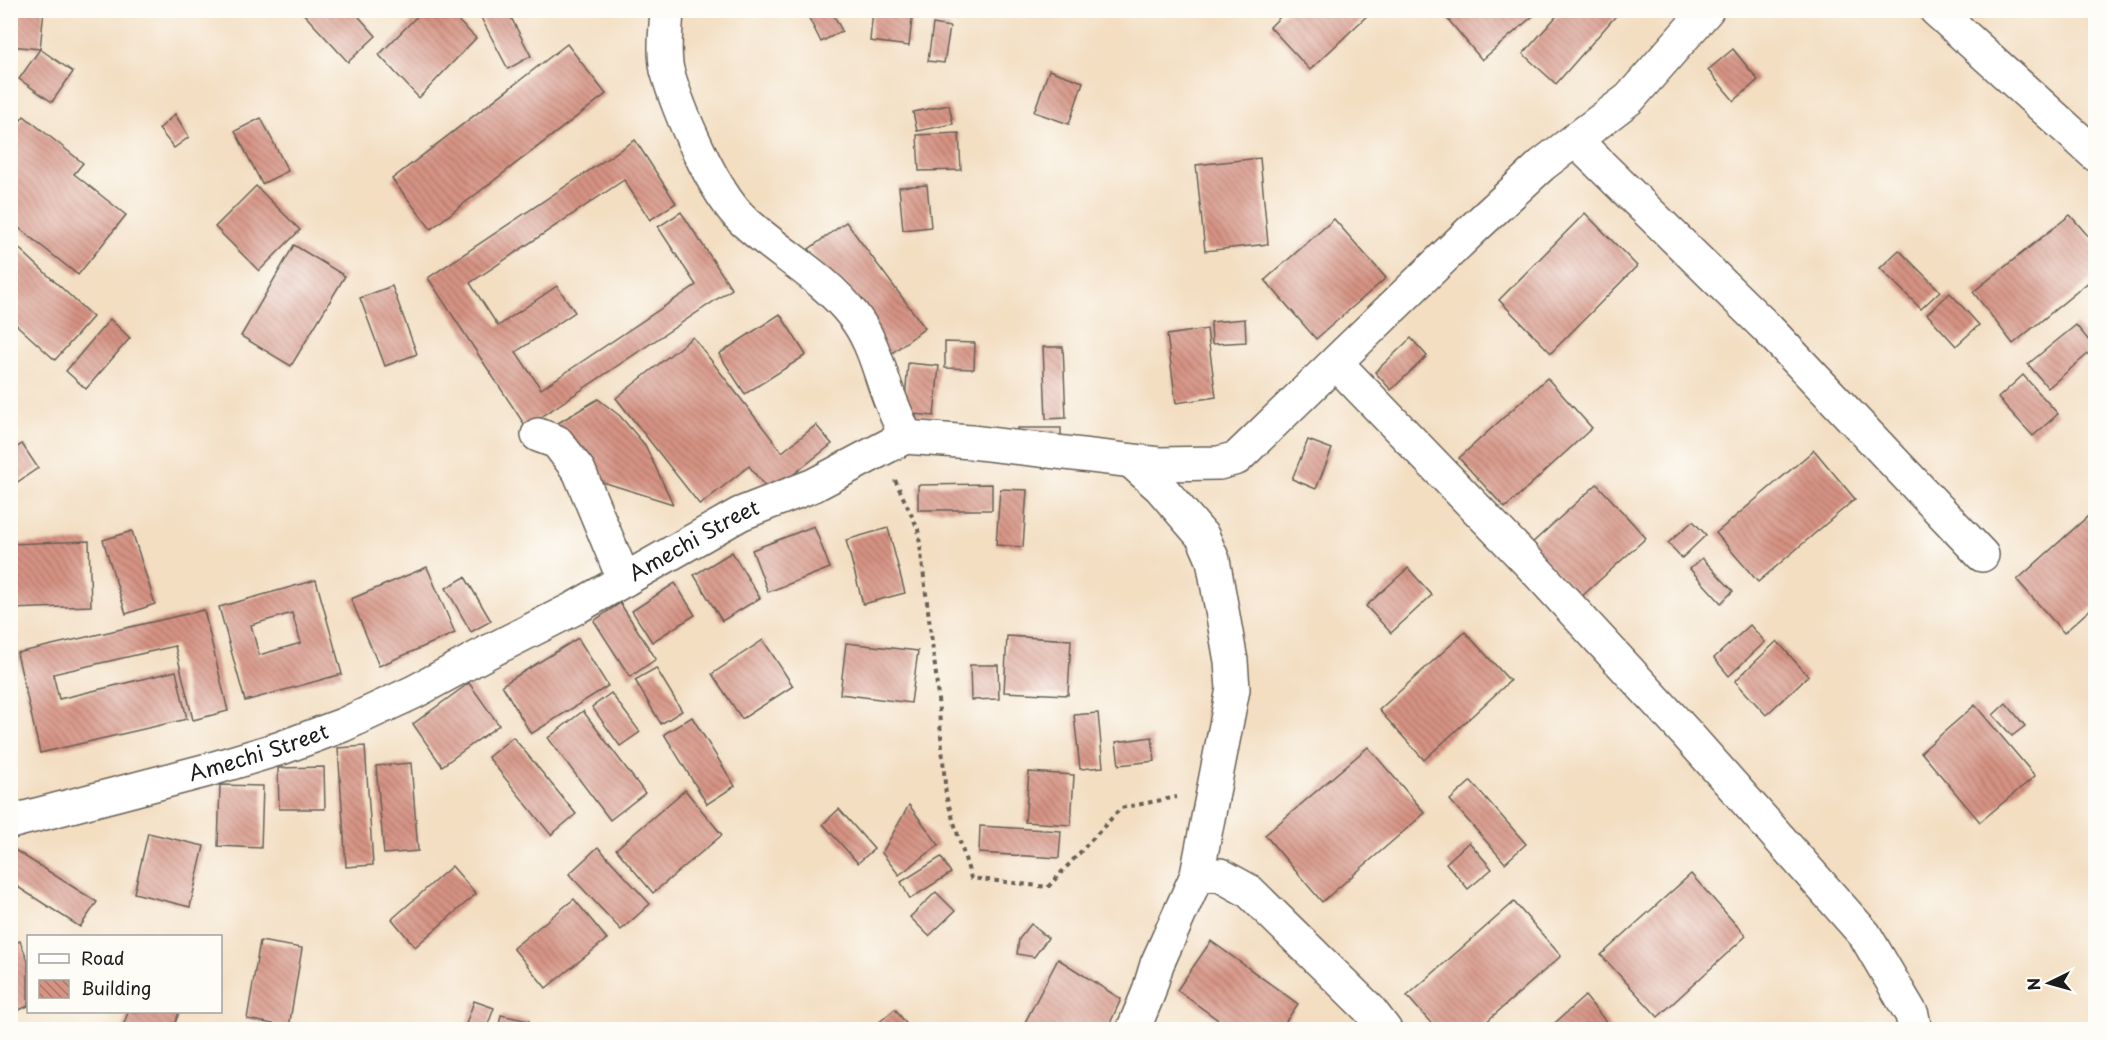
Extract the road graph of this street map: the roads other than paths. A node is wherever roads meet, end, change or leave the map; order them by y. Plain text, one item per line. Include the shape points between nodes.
1 (667, 10) edge
2 (1707, 10) edge
3 (1936, 10) edge
4 (1575, 140) junction
5 (2096, 155) edge
6 (1337, 363) junction
7 (538, 435) dead end
8 (893, 442) junction
9 (1131, 461) junction
10 (1982, 555) dead end
11 (624, 580) junction
12 (10, 822) edge
13 (1197, 875) junction
14 (1133, 1029) edge
15 (1385, 1029) edge
16 (1915, 1029) edge

1 - 8 street via 667,68 708,171 741,218 829,288 854,316 874,350 888,395
2 - 4 street via 1629,99
3 - 5 street
4 - 6 street via 1472,230
4 - 10 street via 1767,328
6 - 9 street via 1237,458 1219,463
6 - 16 street via 1548,583 1865,935 1912,1015
7 - 11 street via 557,442 579,471
8 - 9 street via 971,442
8 - 11 street, Amechi Street via 814,485 740,514
9 - 13 street via 1160,487 1203,537 1213,560 1231,660 1233,689
11 - 12 street, Amechi Street via 414,692 343,725 208,770
13 - 14 street via 1156,964
13 - 15 street via 1220,875 1250,891

